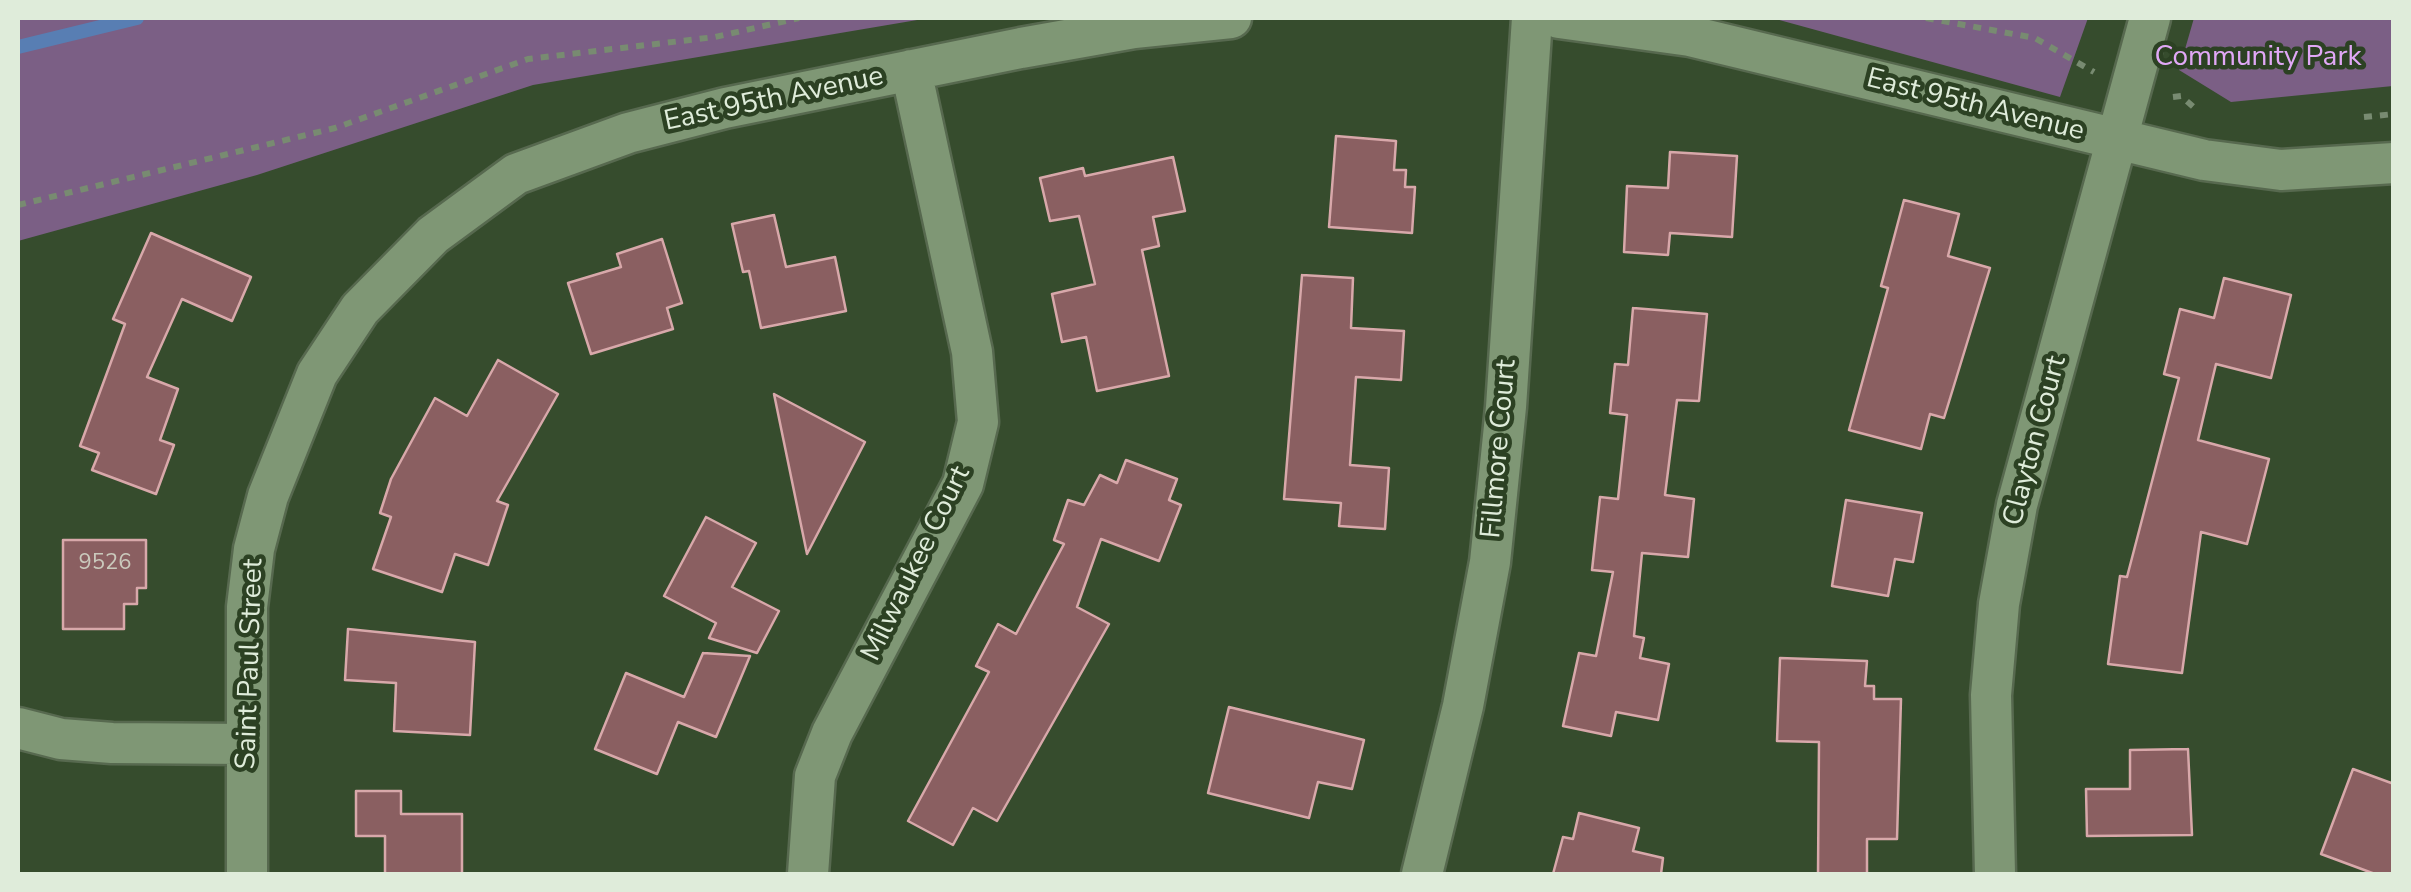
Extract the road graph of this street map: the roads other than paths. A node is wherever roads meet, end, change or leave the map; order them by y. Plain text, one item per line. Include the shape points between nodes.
1 (1231, 18) edge
2 (1532, 18) edge
3 (1559, 18) edge
4 (2150, 18) edge
5 (911, 70) junction
6 (2117, 141) junction
7 (2394, 163) edge
8 (368, 300) joint
9 (18, 728) edge
10 (247, 744) junction
11 (246, 874) edge
12 (808, 874) edge
13 (1422, 874) edge
14 (1995, 874) edge

1 - 5 street, East 95th Avenue via 1134,28
2 - 13 street, Fillmore Court via 1490,562
3 - 6 street, East 95th Avenue via 1728,44
4 - 6 street, Clayton Court
5 - 8 street, East 95th Avenue via 725,108 546,162 472,203
5 - 12 street, Milwaukee Court via 972,352 978,422 964,484 815,776
6 - 7 street, East 95th Avenue via 2281,170
6 - 14 street, Clayton Court via 2017,506 1999,604 1991,695
8 - 10 street, Saint Paul Street via 317,374 268,496 248,607
9 - 10 street via 61,740
10 - 11 street, Saint Paul Street

